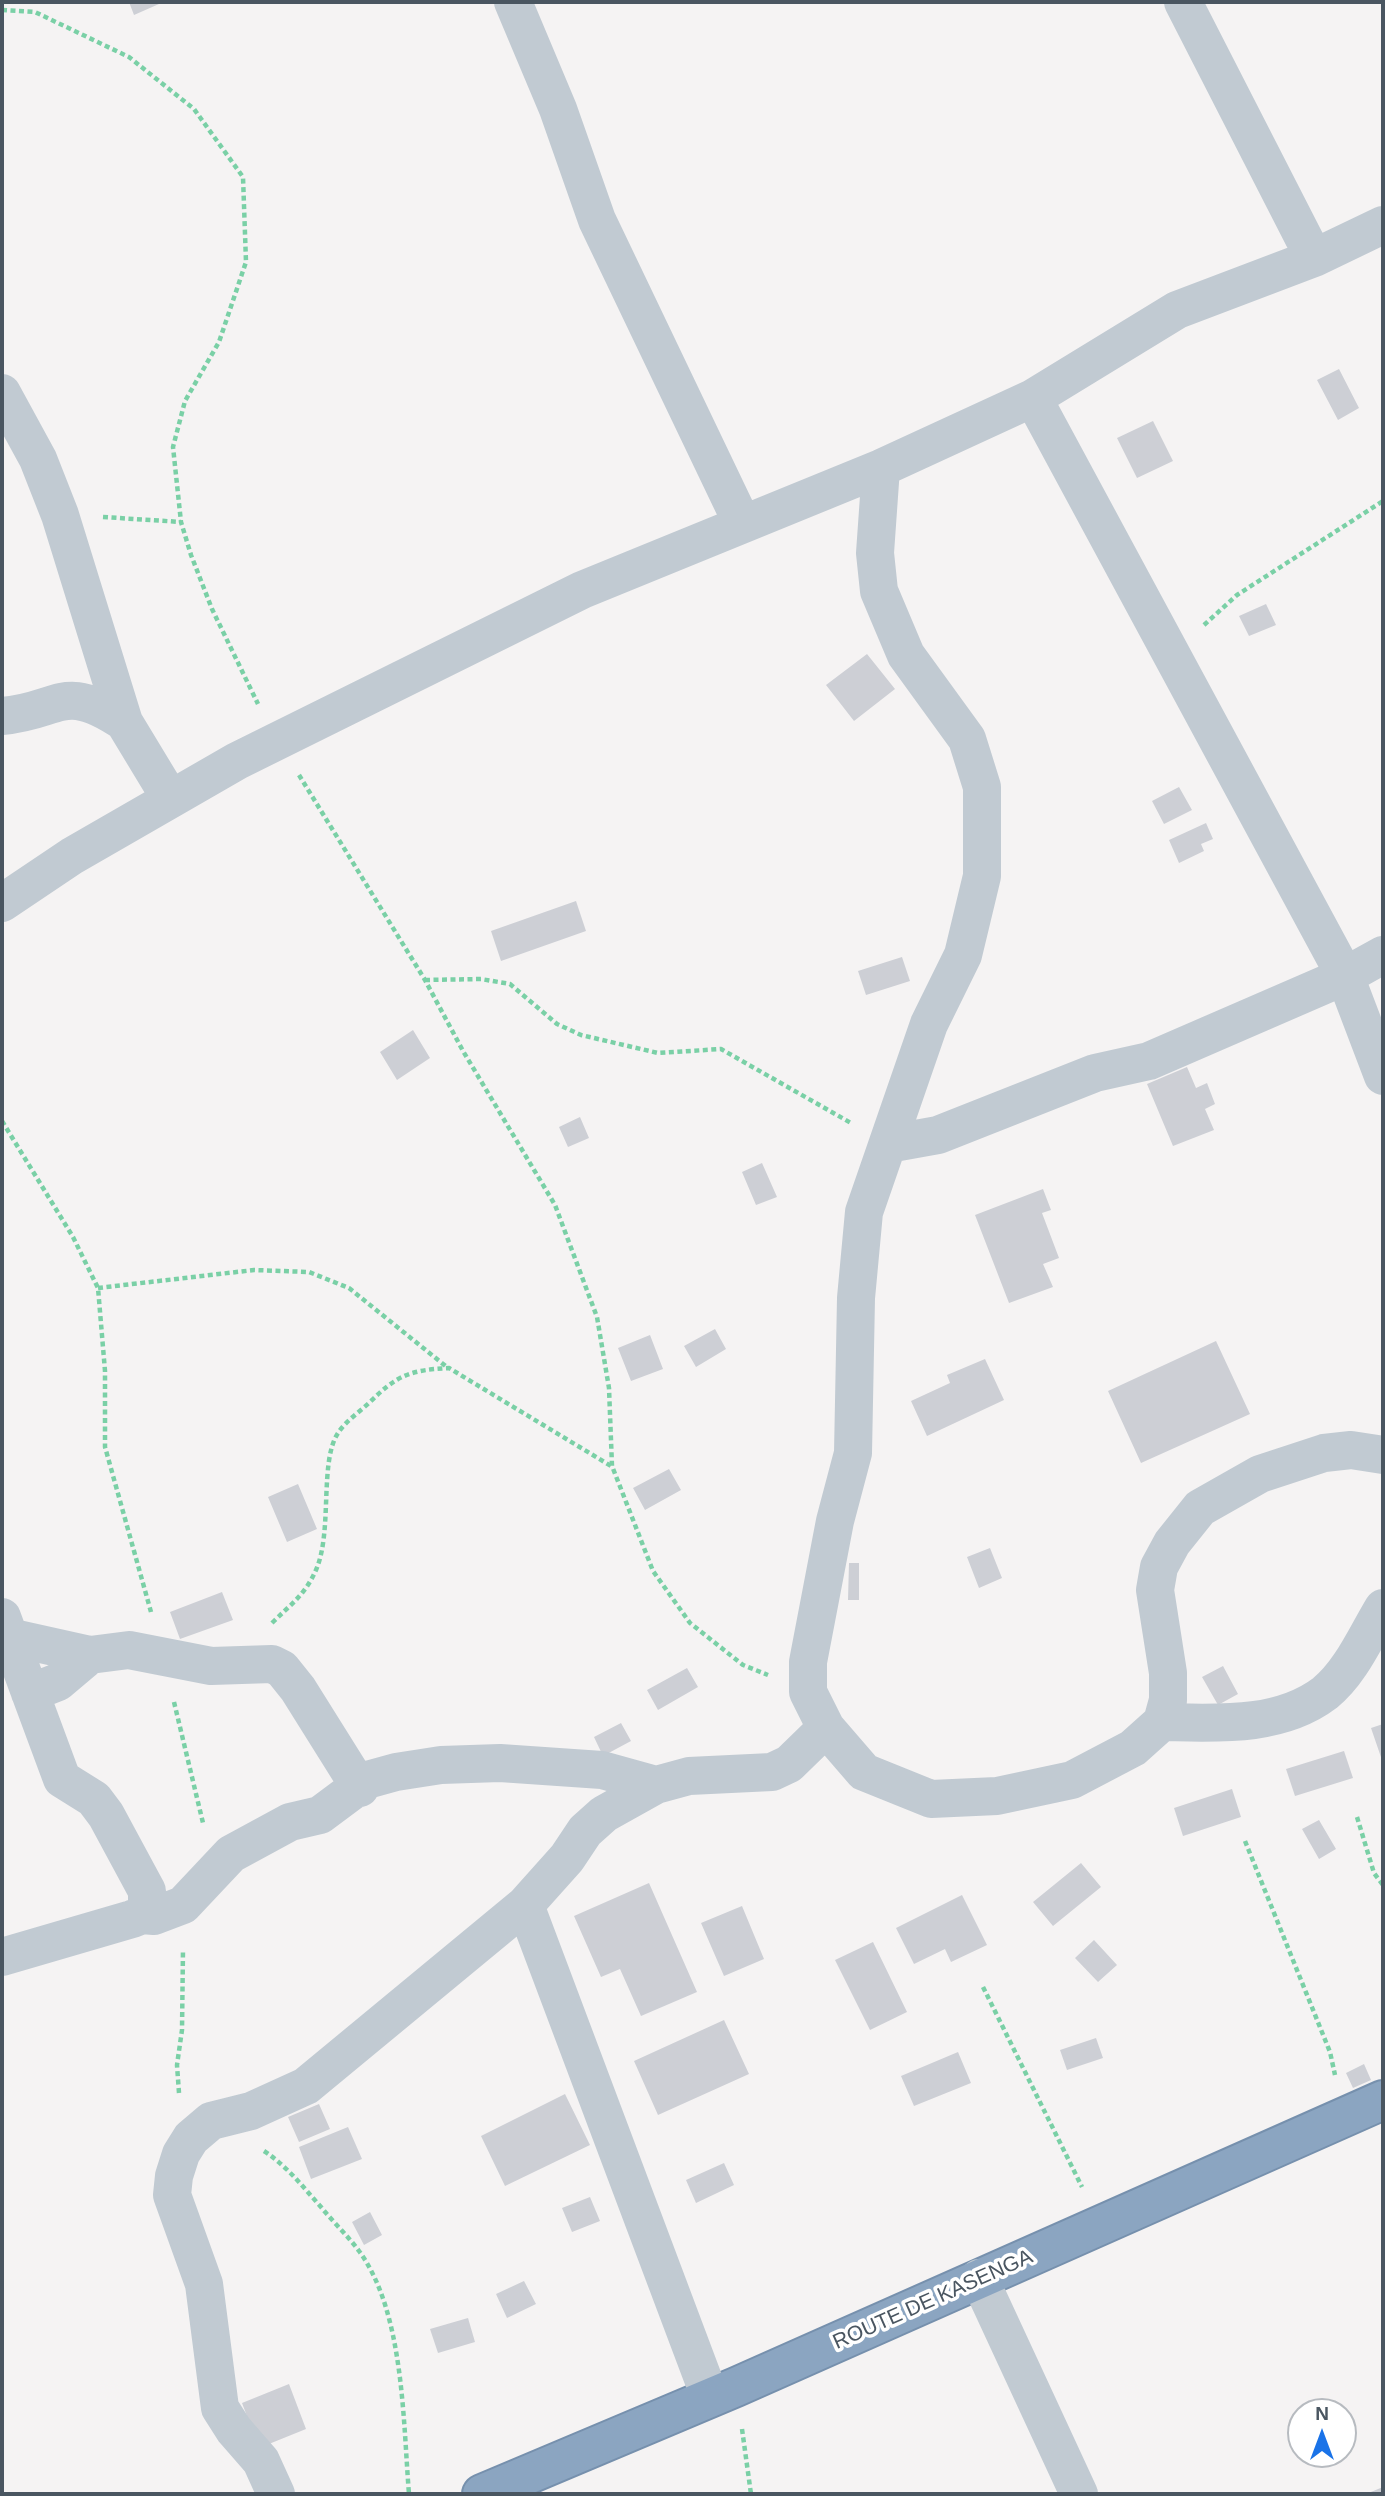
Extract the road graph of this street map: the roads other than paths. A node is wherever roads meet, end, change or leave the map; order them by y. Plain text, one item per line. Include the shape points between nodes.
1 (513, 2) edge
2 (1183, 2) edge
3 (1383, 225) edge
4 (1314, 258) junction
5 (2, 393) edge
6 (1033, 398) junction
7 (881, 467) junction
8 (742, 523) junction
9 (2, 716) edge
10 (124, 722) junction
11 (170, 797) junction
12 (2, 902) edge
13 (1383, 955) edge
14 (1345, 976) junction
15 (1383, 1076) edge
16 (888, 1144) junction
17 (1383, 1455) edge
18 (1383, 1608) edge
19 (5, 1627) edge
20 (90, 1655) junction
21 (30, 1693) junction
22 (1161, 1722) junction
23 (826, 1728) junction
24 (656, 1785) junction
25 (360, 1788) junction
26 (525, 1905) junction
27 (142, 1915) junction
28 (2, 1957) edge
29 (1383, 2100) edge
30 (979, 2278) junction
31 (723, 2392) junction
32 (275, 2494) edge
33 (482, 2494) edge
34 (1079, 2494) edge

1 - 8 street via 558,109 597,220
2 - 4 street
3 - 4 street
4 - 6 street via 1177,310
5 - 10 street via 38,459 60,515
6 - 7 street
6 - 14 street
7 - 8 street
7 - 16 street via 875,553 879,591 906,655 967,739 982,787 982,876 963,955 929,1024
8 - 11 street via 582,590
9 - 10 street via 20,715 66,699 105,710
10 - 11 street
11 - 12 street
13 - 14 street
14 - 15 street
14 - 16 street via 1149,1061 1074,1080 938,1135
16 - 23 street via 864,1212 856,1298 853,1453 808,1662 808,1692
17 - 22 street via 1351,1450 1324,1453 1261,1474 1200,1508 1159,1567 1155,1590 1168,1673 1168,1700
18 - 22 street via 1343,1672 1325,1692 1293,1709 1240,1723
19 - 20 street
19 - 21 street
20 - 21 street via 58,1682
20 - 25 street via 129,1650 211,1665 263,1662 282,1669
21 - 27 street via 62,1779 94,1799 147,1891 147,1909
22 - 23 street via 1133,1748 1072,1780 997,1796 931,1798 864,1772
23 - 24 street via 789,1764 772,1772 689,1776
24 - 25 street via 603,1770 500,1763 396,1772 367,1780
24 - 26 street via 604,1814 585,1831
25 - 27 street via 320,1815 290,1822 231,1854 183,1905 161,1914
26 - 31 street
26 - 32 street via 306,2086 251,2111 211,2121 181,2154 172,2195 207,2297 220,2408 261,2461
27 - 28 street
29 - 30 highway, ROUTE DE KASENGA
30 - 31 highway, ROUTE DE KASENGA
30 - 34 street
31 - 33 highway, ROUTE DE KASENGA

